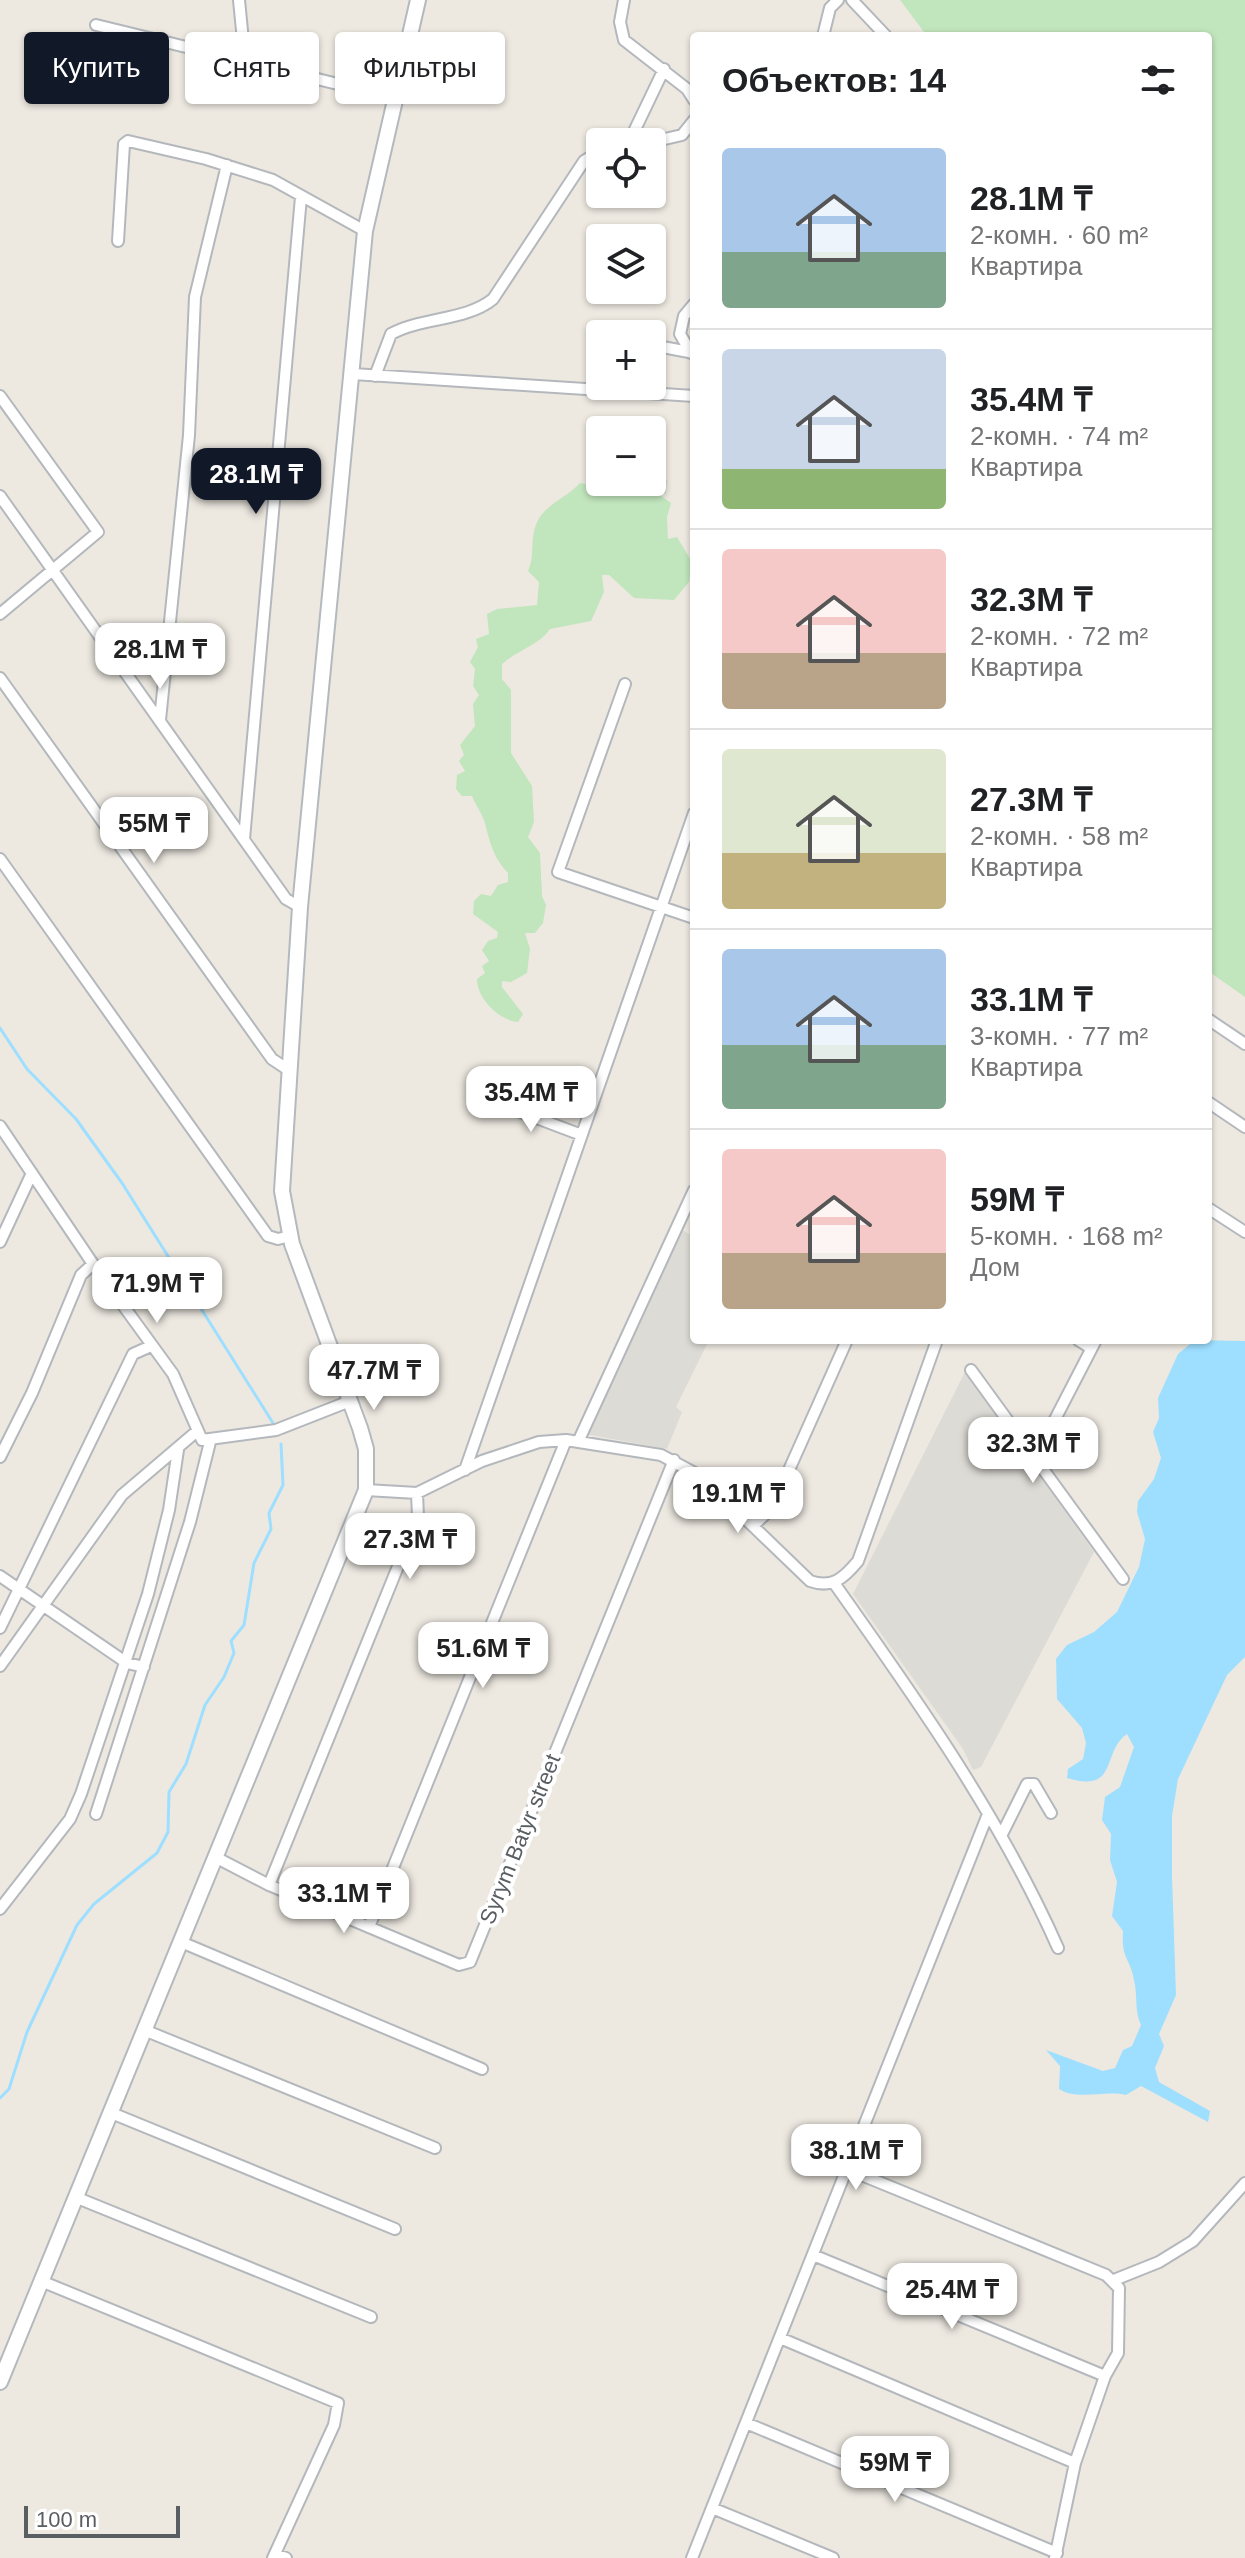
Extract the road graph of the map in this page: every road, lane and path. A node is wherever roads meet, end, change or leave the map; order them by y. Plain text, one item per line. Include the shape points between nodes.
1 (239, 0) edge
2 (418, 0) edge
3 (624, 0) edge
4 (838, 0) edge
5 (852, 0) edge
6 (96, 25) dead end
7 (242, 32) edge
8 (410, 32) edge
9 (824, 32) edge
10 (882, 32) edge
11 (185, 47) edge
12 (664, 69) junction
13 (690, 94) edge
14 (394, 104) edge
15 (690, 125) edge
16 (636, 128) edge
17 (666, 139) edge
18 (586, 160) edge
19 (227, 165) junction
20 (301, 197) junction
21 (365, 231) junction
22 (118, 241) dead end
23 (690, 311) edge
24 (666, 348) edge
25 (690, 350) edge
26 (690, 353) edge
27 (353, 374) junction
28 (375, 376) junction
29 (0, 396) edge
30 (690, 396) edge
31 (0, 496) edge
32 (53, 569) junction
33 (0, 614) edge
34 (0, 678) edge
35 (625, 684) dead end
36 (160, 720) junction
37 (690, 824) edge
38 (244, 839) junction
39 (0, 859) edge
40 (300, 907) junction
41 (660, 907) junction
42 (690, 917) edge
43 (1212, 1022) edge
44 (1245, 1044) edge
45 (290, 1071) junction
46 (494, 1102) dead end
47 (1212, 1105) edge
48 (0, 1126) edge
49 (1245, 1127) edge
50 (579, 1134) junction
51 (32, 1173) junction
52 (690, 1199) edge
53 (1212, 1211) edge
54 (1245, 1232) edge
55 (290, 1236) junction
56 (0, 1242) edge
57 (93, 1264) junction
58 (845, 1344) edge
59 (936, 1344) edge
60 (1093, 1344) edge
61 (151, 1346) junction
62 (971, 1370) dead end
63 (350, 1401) junction
64 (196, 1432) junction
65 (566, 1440) junction
66 (210, 1442) junction
67 (578, 1442) junction
68 (178, 1450) junction
69 (0, 1457) edge
70 (1035, 1458) junction
71 (674, 1460) junction
72 (465, 1470) junction
73 (366, 1490) junction
74 (417, 1493) junction
75 (753, 1526) junction
76 (0, 1576) edge
77 (1123, 1579) dead end
78 (834, 1583) junction
79 (20, 1589) junction
80 (44, 1607) junction
81 (0, 1628) edge
82 (127, 1663) junction
83 (0, 1666) edge
84 (144, 1667) junction
85 (1051, 1813) dead end
86 (96, 1814) dead end
87 (988, 1814) junction
88 (1001, 1836) junction
89 (217, 1858) junction
90 (269, 1885) junction
91 (0, 1909) edge
92 (369, 1927) junction
93 (181, 1942) junction
94 (1058, 1948) dead end
95 (144, 2030) junction
96 (482, 2069) dead end
97 (109, 2112) junction
98 (435, 2148) dead end
99 (847, 2169) junction
100 (1245, 2183) edge
101 (75, 2197) junction
102 (395, 2229) dead end
103 (813, 2255) junction
104 (1114, 2280) junction
105 (41, 2281) junction
106 (371, 2317) dead end
107 (780, 2338) junction
108 (1105, 2376) junction
109 (0, 2382) edge
110 (746, 2423) junction
111 (1075, 2463) junction
112 (712, 2508) junction
113 (1056, 2555) edge
114 (274, 2556) edge
115 (286, 2558) edge
116 (692, 2558) edge
117 (833, 2558) edge

1 - 7 street
2 - 8 main road
3 - 12 street via 624,40
4 - 9 street via 830,8
5 - 10 street
6 - 11 street
12 - 13 street
12 - 16 street
14 - 21 main road
15 - 17 street via 682,135
18 - 28 street via 493,299 391,334
19 - 20 street via 273,180
19 - 22 street via 125,142
19 - 36 street via 195,297 189,435
20 - 21 street
20 - 38 street
21 - 27 main road
23 - 25 street via 681,327
24 - 26 street
27 - 28 street
27 - 40 main road
28 - 30 street
29 - 32 street via 98,532
31 - 32 street
32 - 33 street
32 - 36 street
34 - 45 street via 272,1059
35 - 41 street via 558,872
36 - 38 street
37 - 41 street
38 - 40 street via 286,899
39 - 55 street via 268,1236
40 - 45 main road
41 - 42 street
41 - 50 street
43 - 44 street
45 - 55 main road via 282,1191
46 - 50 street
47 - 49 street
48 - 51 street
50 - 72 street
51 - 56 street
51 - 57 street
52 - 67 street
53 - 54 street
55 - 63 main road
57 - 61 street
57 - 69 street via 81,1275
58 - 75 street via 772,1508
59 - 78 street via 858,1561
60 - 70 street
61 - 64 street via 173,1374
61 - 79 street via 133,1354
62 - 70 street
63 - 66 street via 276,1430
63 - 73 main road via 366,1449
64 - 66 street
64 - 68 street
65 - 67 street
65 - 72 street via 511,1450
65 - 92 street
66 - 84 street
67 - 71 street
68 - 80 street via 122,1495
68 - 82 street via 162,1541
70 - 77 street
71 - 75 street via 702,1477
71 - 92 street, Syrym Batyr street via 470,1962 459,1965
72 - 74 street
73 - 74 street
73 - 89 main road
74 - 90 street via 418,1517
75 - 78 street via 810,1581
76 - 79 street
78 - 87 street via 942,1737
79 - 80 street
79 - 81 street
80 - 82 street
80 - 83 street
82 - 84 street
82 - 91 street via 70,1819
84 - 86 street
85 - 88 street via 1034,1784 1027,1784
87 - 88 street
87 - 99 street
88 - 94 street
89 - 90 street, Syrym Batyr street
89 - 93 main road
90 - 92 street, Syrym Batyr street
93 - 95 main road
93 - 96 street
95 - 97 main road
95 - 98 street
97 - 101 main road
97 - 102 street
99 - 103 street
99 - 104 street
100 - 104 street via 1193,2241
101 - 105 main road
101 - 106 street
103 - 107 street
103 - 108 street
104 - 108 street via 1119,2288 1118,2353
105 - 109 main road
105 - 114 street via 338,2403 334,2425
107 - 110 street
107 - 111 street
108 - 111 street
110 - 112 street
110 - 113 street
111 - 113 street
112 - 116 street
112 - 117 street
114 - 115 street

